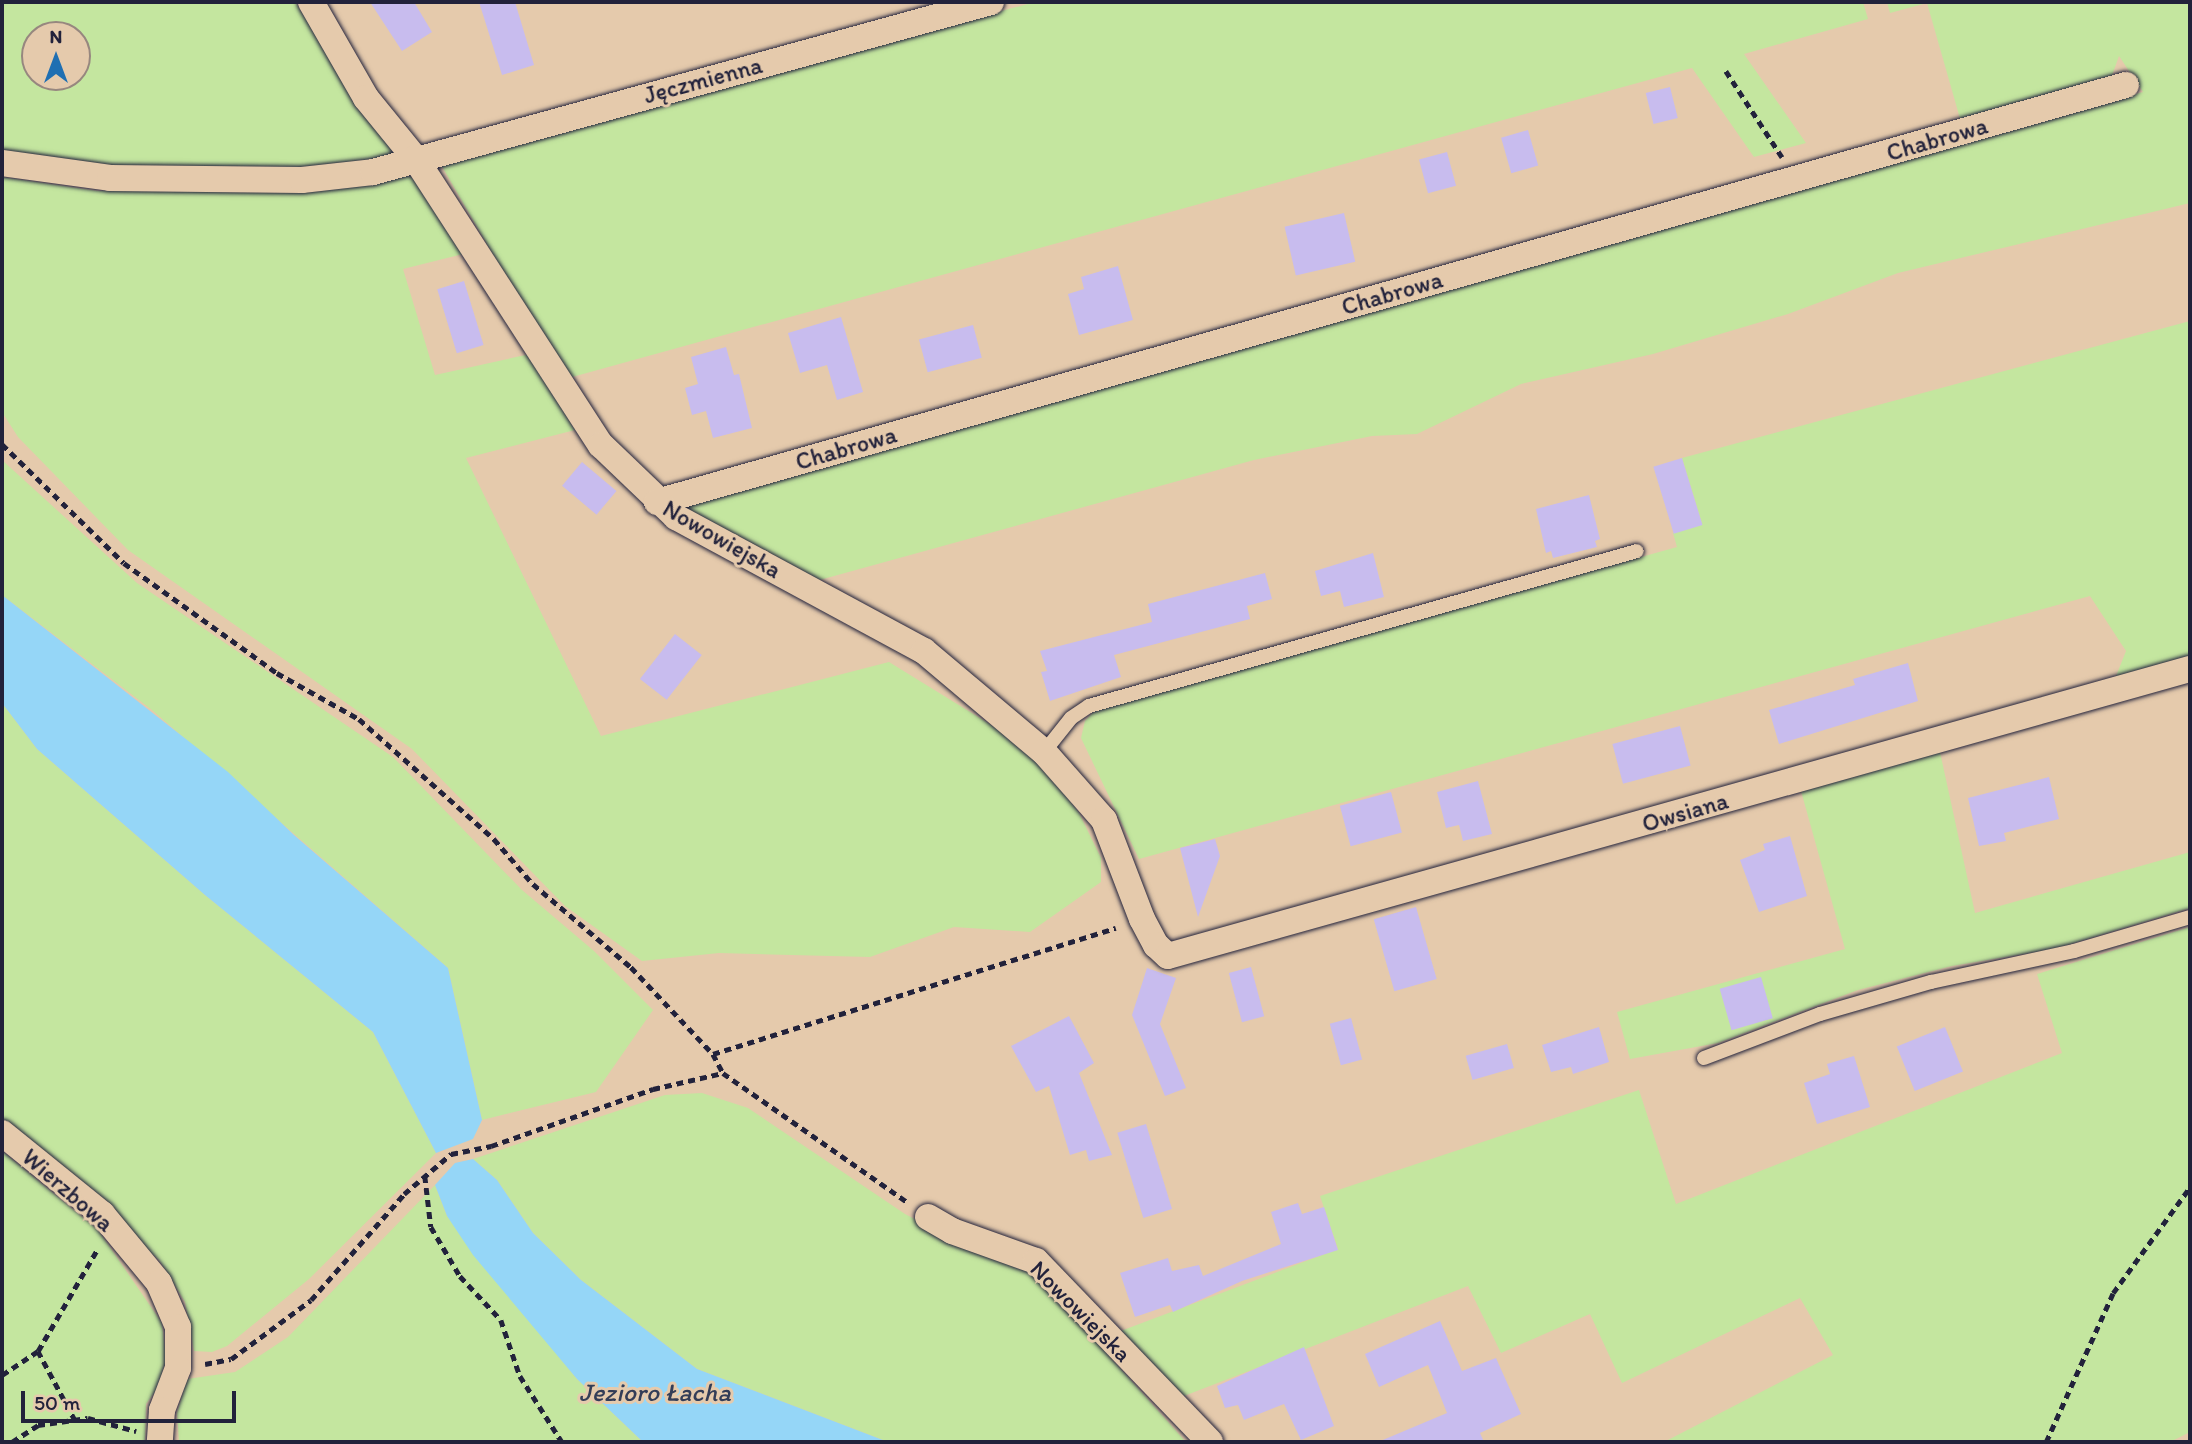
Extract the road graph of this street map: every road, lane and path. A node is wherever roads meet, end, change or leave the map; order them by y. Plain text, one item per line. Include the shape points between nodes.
1 (311, 2) edge
2 (991, 2) edge
3 (1726, 71) dead end
4 (2126, 85) dead end
5 (415, 158) junction
6 (2, 163) edge
7 (1795, 178) junction
8 (2, 444) edge
9 (657, 502) junction
10 (1637, 551) dead end
11 (2190, 669) edge
12 (1044, 752) junction
13 (2190, 916) edge
14 (1142, 919) junction
15 (1180, 956) joint
16 (713, 1054) junction
17 (1704, 1058) dead end
18 (723, 1073) junction
19 (2, 1133) edge
20 (425, 1176) junction
21 (2190, 1187) edge
22 (928, 1217) joint
23 (111, 1226) junction
24 (38, 1351) junction
25 (178, 1368) junction
26 (2, 1375) edge
27 (75, 1420) junction
28 (159, 1440) edge
29 (12, 1442) edge
30 (562, 1442) edge
31 (1210, 1442) edge
32 (2046, 1442) edge

1 - 5 street, Nowowiejska via 366,98
2 - 5 street, Jęczmienna
3 - 7 path
4 - 7 street, Chabrowa
5 - 6 street, Jęczmienna via 373,172 302,180 110,178
5 - 9 street, Nowowiejska via 601,445
7 - 9 street, Chabrowa
8 - 16 path via 124,563 277,673 359,719 494,839 533,884 631,967
9 - 12 street, Nowowiejska via 676,517 924,651
10 - 12 lane via 1089,706 1071,718
11 - 15 street, Owsiana
12 - 14 street, Nowowiejska via 1104,820
13 - 17 lane via 2074,951 1931,982 1844,1007
14 - 15 street, Nowowiejska via 1156,945 1168,956
14 - 16 path via 790,1034
16 - 18 path
18 - 20 path via 596,1107 491,1146 451,1154
18 - 22 path
19 - 23 street, Wierzbowa
20 - 25 path via 311,1300 231,1359
20 - 30 path via 436,1237 460,1276 501,1320 520,1376
21 - 32 path via 2113,1293
22 - 31 street, Nowowiejska via 952,1231 1036,1261
23 - 24 path
23 - 25 street, Wierzbowa via 159,1283 178,1327
24 - 26 path
24 - 27 path
25 - 28 street, Wierzbowa via 162,1410
27 - 28 path via 88,1418
27 - 29 path via 38,1424

